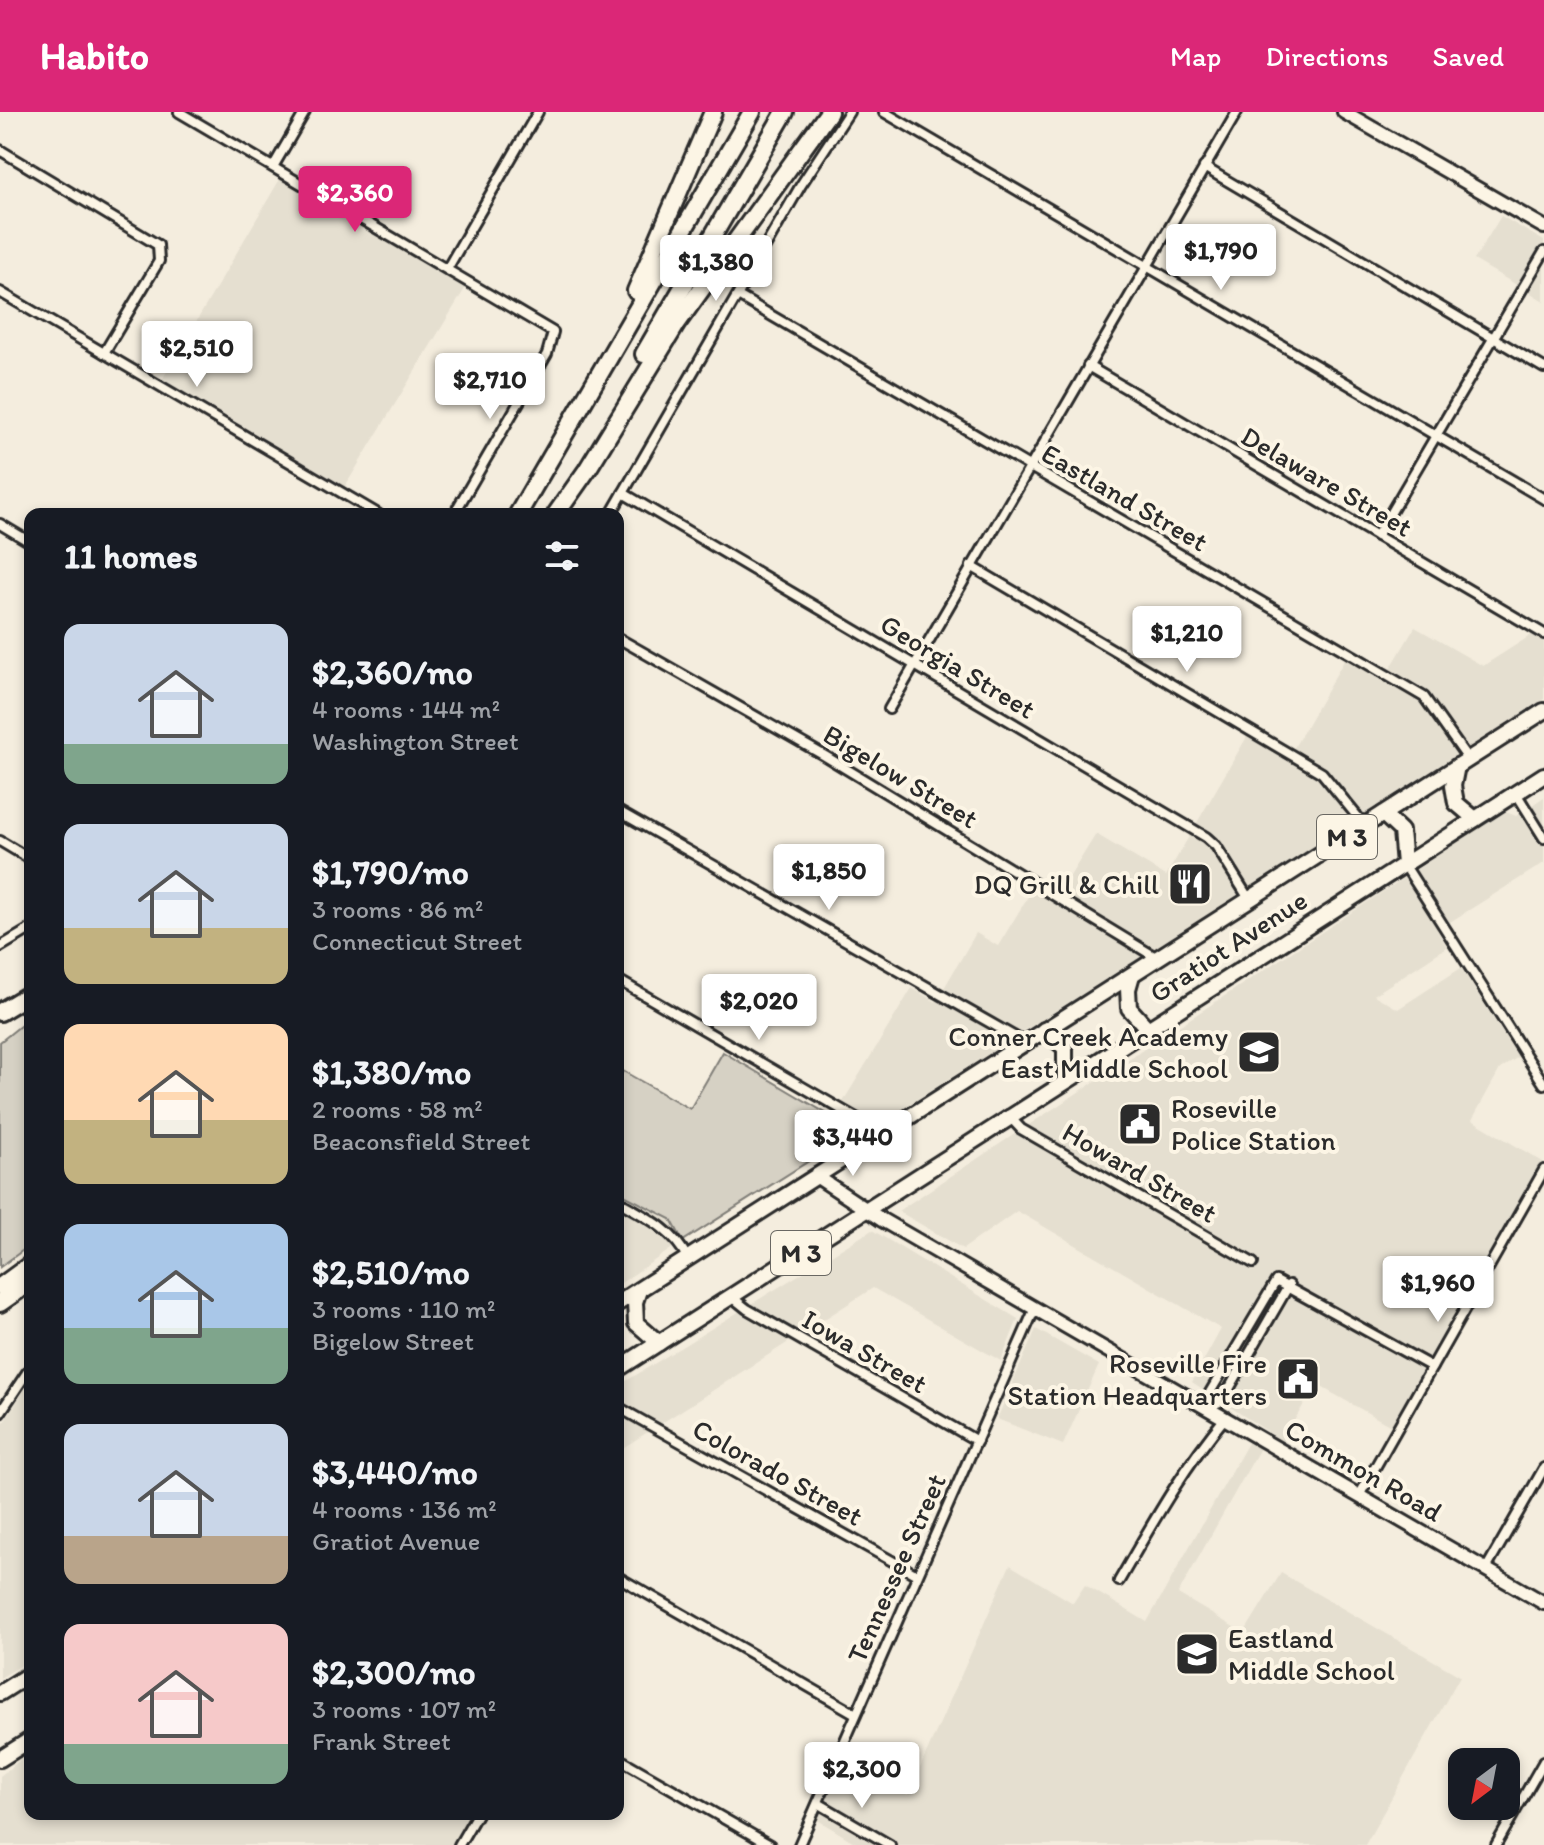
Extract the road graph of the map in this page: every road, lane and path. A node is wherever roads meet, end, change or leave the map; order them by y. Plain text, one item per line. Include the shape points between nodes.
1 (179, 112) edge
2 (305, 112) edge
3 (538, 112) edge
4 (713, 112) edge
5 (752, 112) edge
6 (785, 112) edge
7 (829, 112) edge
8 (849, 112) edge
9 (884, 112) edge
10 (1237, 112) edge
11 (1344, 112) edge
12 (0, 150) edge
13 (273, 167) junction
14 (1204, 167) junction
15 (1544, 227) edge
16 (1544, 252) edge
17 (1146, 266) junction
18 (447, 269) junction
19 (0, 292) edge
20 (738, 296) junction
21 (1492, 337) junction
22 (104, 353) junction
23 (604, 364) junction
24 (1088, 366) junction
25 (1544, 368) edge
26 (1434, 436) junction
27 (1030, 466) junction
28 (623, 493) junction
29 (1544, 499) edge
30 (368, 508) edge
31 (457, 508) edge
32 (521, 508) edge
33 (556, 508) edge
34 (558, 508) edge
35 (614, 508) edge
36 (0, 524) edge
37 (1377, 536) junction
38 (24, 538) edge
39 (971, 566) junction
40 (1544, 634) edge
41 (624, 641) edge
42 (913, 665) junction
43 (889, 709) dead end
44 (1544, 711) edge
45 (1462, 762) junction
46 (1544, 775) edge
47 (1516, 793) junction
48 (624, 814) edge
49 (1383, 814) junction
50 (1475, 819) junction
51 (1365, 826) junction
52 (1544, 838) edge
53 (0, 841) edge
54 (24, 855) edge
55 (1404, 864) junction
56 (1249, 899) junction
57 (24, 933) edge
58 (0, 947) edge
59 (1158, 959) junction
60 (1132, 975) junction
61 (624, 983) edge
62 (24, 998) edge
63 (2, 1012) edge
64 (1147, 1028) junction
65 (1044, 1030) junction
66 (1024, 1042) junction
67 (1065, 1081) junction
68 (1544, 1084) edge
69 (1008, 1115) junction
70 (882, 1133) junction
71 (1544, 1170) edge
72 (816, 1176) junction
73 (624, 1204) edge
74 (869, 1210) junction
75 (688, 1259) junction
76 (1253, 1263) dead end
77 (24, 1269) edge
78 (1289, 1285) junction
79 (24, 1286) edge
80 (0, 1287) edge
81 (639, 1290) junction
82 (732, 1297) junction
83 (624, 1299) edge
84 (0, 1303) edge
85 (1035, 1308) junction
86 (659, 1343) junction
87 (624, 1365) edge
88 (1432, 1367) junction
89 (24, 1377) edge
90 (1207, 1408) junction
91 (624, 1410) edge
92 (0, 1413) edge
93 (1225, 1418) junction
94 (977, 1441) junction
95 (1544, 1468) edge
96 (1360, 1494) junction
97 (1486, 1569) junction
98 (917, 1575) junction
99 (624, 1580) edge
100 (1119, 1581) dead end
101 (1544, 1603) edge
102 (24, 1678) edge
103 (0, 1693) edge
104 (856, 1714) junction
105 (24, 1744) edge
106 (0, 1759) edge
107 (624, 1761) edge
108 (1544, 1761) edge
109 (818, 1803) junction
110 (474, 1820) edge
111 (462, 1844) edge
112 (770, 1845) edge
113 (799, 1845) edge
114 (890, 1845) edge
115 (1496, 1845) edge

1 - 13 street
2 - 13 street
3 - 18 street
4 - 23 highway
5 - 23 highway
6 - 33 highway
7 - 34 highway via 677,323 587,470
8 - 20 street
9 - 17 street
10 - 14 street
11 - 15 street
12 - 22 street via 155,241 160,250 156,266
13 - 18 street
14 - 17 street
14 - 21 street
16 - 21 street
17 - 24 street
17 - 26 street
18 - 31 street via 554,337
19 - 22 street
20 - 27 street, Eastland Street
20 - 28 street
21 - 25 street
21 - 26 street
22 - 30 street
23 - 32 highway
24 - 27 street
24 - 37 street, Delaware Street
26 - 29 street
26 - 37 street
27 - 39 street
27 - 45 street, Eastland Street via 1424,697
28 - 35 street
28 - 42 street, Georgia Street
36 - 38 street
37 - 40 street, Delaware Street
39 - 42 street
39 - 51 street via 1320,772
41 - 59 street, Bigelow Street via 825,756
42 - 43 street
42 - 56 street, Georgia Street via 1206,837
44 - 45 main road, Gratiot Avenue / M 3
45 - 49 main road, Gratiot Avenue / M 3
45 - 50 main road via 1453,786 1456,803
46 - 47 main road, Gratiot Avenue / M 3
47 - 50 main road, Gratiot Avenue / M 3
47 - 52 street
48 - 66 street
49 - 51 main road, Gratiot Avenue / M 3
49 - 55 main road via 1401,831
50 - 55 main road, Gratiot Avenue / M 3
51 - 56 main road, Gratiot Avenue / M 3
53 - 54 street
55 - 64 main road, Gratiot Avenue / M 3
55 - 68 street
56 - 59 main road, Gratiot Avenue / M 3
57 - 58 street
59 - 60 main road, Gratiot Avenue / M 3
60 - 64 main road via 1129,1008
60 - 65 main road, Gratiot Avenue / M 3
61 - 70 street
62 - 63 highway
64 - 67 main road, Gratiot Avenue / M 3
65 - 66 main road, Gratiot Avenue / M 3
65 - 67 main road via 1065,1048
66 - 70 main road, Gratiot Avenue / M 3
67 - 69 main road, Gratiot Avenue / M 3
69 - 74 main road, Gratiot Avenue / M 3
69 - 76 street, Howard Street via 1021,1129
70 - 72 main road, Gratiot Avenue / M 3
71 - 88 street
72 - 74 street, Common Road
72 - 75 main road, Gratiot Avenue / M 3
73 - 75 street via 666,1229
74 - 82 main road, Gratiot Avenue / M 3
74 - 85 street, Common Road
75 - 81 main road, Gratiot Avenue / M 3
77 - 80 highway
78 - 88 street
78 - 90 street via 1222,1401
78 - 90 street via 1276,1281 1270,1286 1209,1394
79 - 84 highway
81 - 83 main road, Gratiot Avenue / M 3
81 - 86 main road via 636,1323
82 - 86 main road, Gratiot Avenue / M 3
82 - 94 street, Iowa Street
85 - 90 street, Common Road
85 - 94 street, Tennessee Street
86 - 87 main road, Gratiot Avenue / M 3
88 - 96 street
89 - 92 street
90 - 93 street, Common Road
91 - 98 street, Colorado Street
93 - 96 street, Common Road
93 - 100 street via 1205,1438
94 - 98 street, Tennessee Street
95 - 97 street
96 - 97 street, Common Road
97 - 101 street, Common Road
98 - 104 street, Tennessee Street
99 - 104 street
102 - 103 main road
104 - 109 street, Tennessee Street
105 - 106 main road
107 - 112 street
108 - 115 street
109 - 113 street, Tennessee Street
109 - 114 street
110 - 111 street

